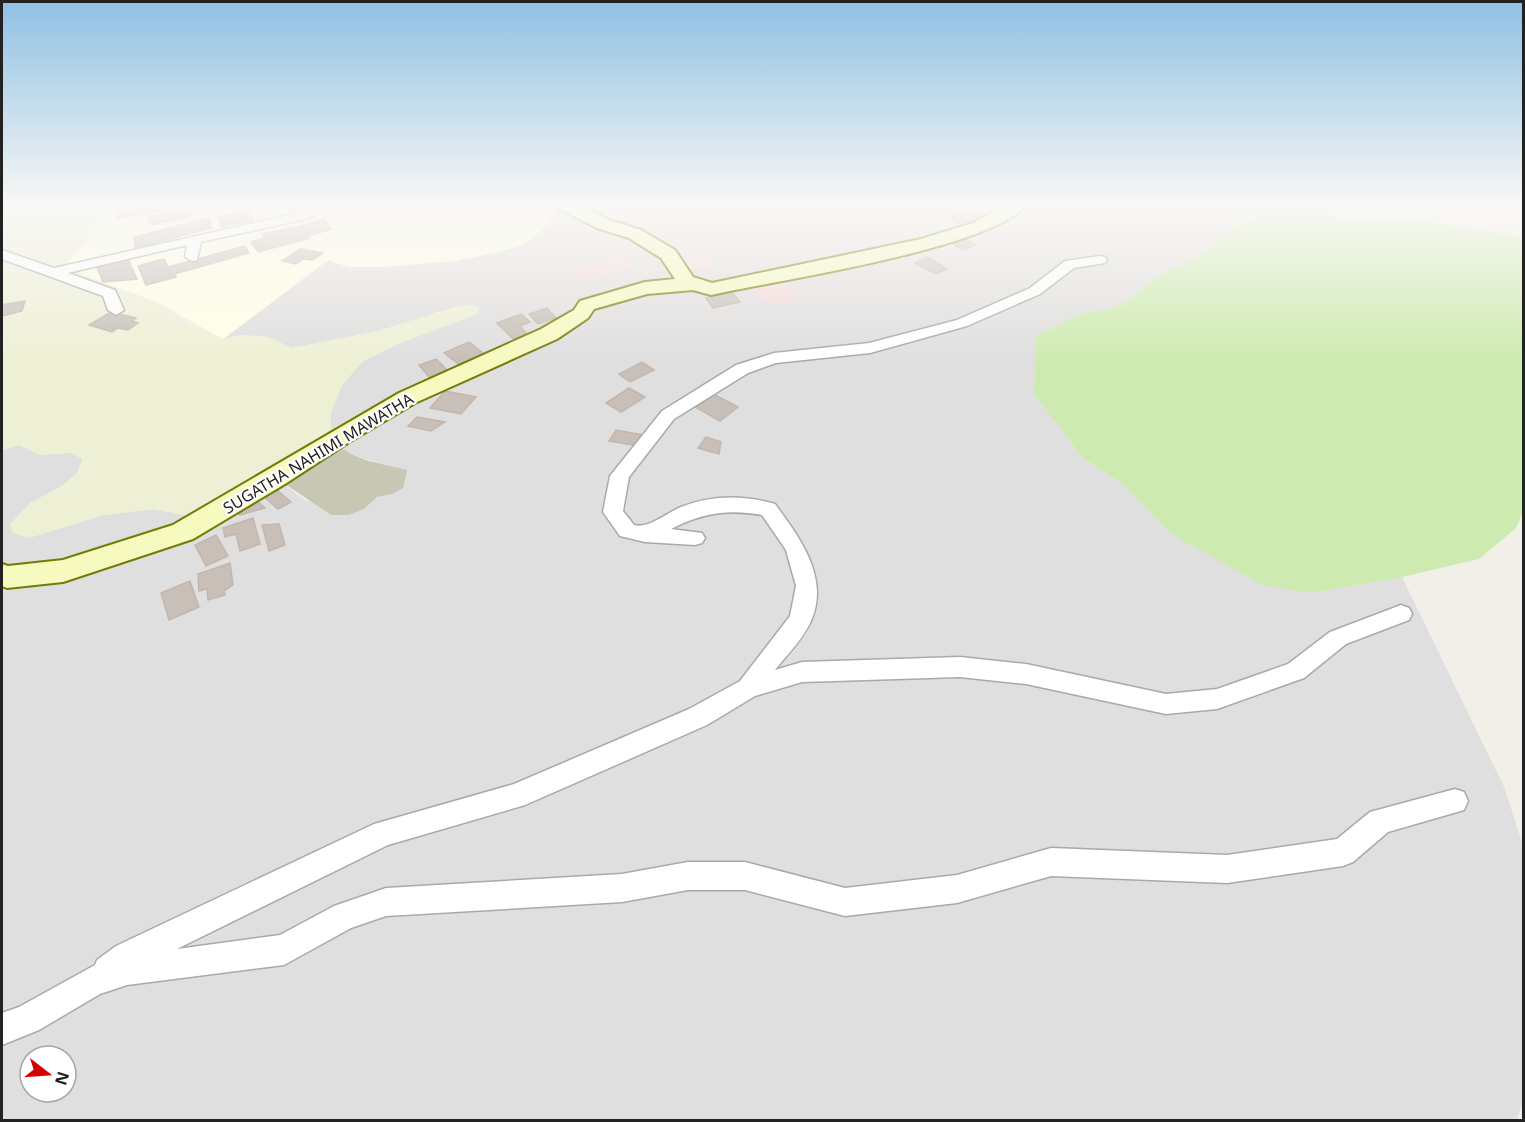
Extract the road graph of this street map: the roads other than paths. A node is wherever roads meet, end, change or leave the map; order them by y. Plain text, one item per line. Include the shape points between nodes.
1 (9, 256) edge
2 (121, 256) edge
3 (670, 256) edge
4 (878, 256) edge
5 (1100, 260) dead end
6 (54, 272) junction
7 (692, 284) junction
8 (116, 310) dead end
9 (645, 535) junction
10 (695, 538) dead end
11 (2, 575) edge
12 (1401, 614) dead end
13 (748, 688) junction
14 (1455, 801) dead end
15 (93, 981) junction
16 (2, 1029) edge

1 - 6 street
2 - 6 street
3 - 7 street
4 - 7 street, SUGATHA NAHIMI MAWATHA via 711,290
5 - 9 street via 1070,264 1035,291 962,323 870,348 774,358 742,369 668,415 621,476 613,512 627,531
6 - 8 street via 110,293
7 - 11 street, SUGATHA NAHIMI MAWATHA via 645,288 587,305 581,314 549,334 407,398 183,532 63,571
9 - 10 street
9 - 13 street via 686,512 741,503 768,509 796,548 807,586 801,619
12 - 13 street via 1338,638 1296,671 1217,699 1167,704 1026,674 960,667 802,672
13 - 15 street via 699,717 516,796 384,833 127,957
14 - 15 street via 1380,822 1343,852 1227,868 1051,862 957,889 845,902 745,876 688,876 622,888 387,902 344,916 284,950 128,970
15 - 16 street via 28,1019

